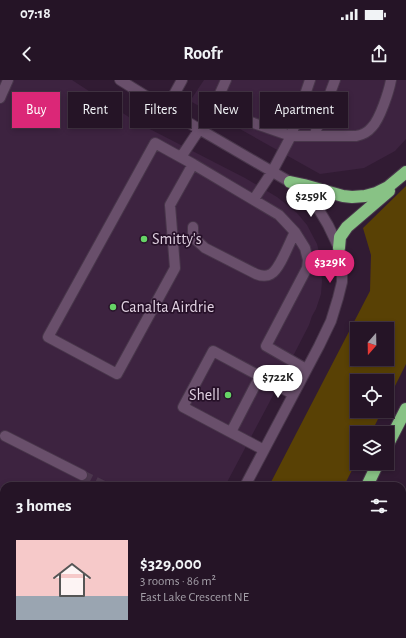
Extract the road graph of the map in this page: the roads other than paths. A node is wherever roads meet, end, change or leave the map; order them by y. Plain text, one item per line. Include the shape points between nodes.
1 (8, 80) edge
2 (120, 80) edge
3 (182, 80) edge
4 (226, 80) edge
5 (310, 80) edge
6 (335, 80) edge
7 (384, 80) edge
8 (391, 80) edge
9 (139, 92) edge
10 (175, 92) edge
11 (221, 92) edge
12 (386, 96) junction
13 (0, 98) edge
14 (252, 122) edge
15 (191, 124) edge
16 (199, 129) junction
17 (291, 136) junction
18 (314, 136) junction
19 (181, 157) junction
20 (193, 164) junction
21 (272, 172) junction
22 (406, 172) edge
23 (290, 182) junction
24 (254, 199) junction
25 (193, 227) dead end
26 (295, 232) junction
27 (339, 248) junction
28 (306, 370) junction
29 (260, 376) junction
30 (294, 394) junction
31 (406, 409) edge
32 (231, 432) junction
33 (394, 432) edge
34 (5, 436) dead end
35 (264, 450) junction
36 (374, 470) edge
37 (82, 475) tunnel mouth
38 (247, 482) edge
39 (368, 482) edge

1 - 13 street
2 - 9 street
3 - 10 street
4 - 11 street
5 - 17 street
6 - 18 street
7 - 12 street
8 - 12 street
12 - 18 street via 379,117 364,134
14 - 17 street
15 - 16 street
16 - 19 street
16 - 21 street
17 - 18 street
17 - 21 street
19 - 20 street
19 - 20 street via 154,143 48,337 117,374 175,268 170,205
20 - 24 street
21 - 23 street
21 - 24 street
22 - 23 highway via 376,193 352,198
22 - 27 highway via 387,193 348,227 340,237
23 - 27 street via 319,210
24 - 26 street via 279,215
25 - 26 street via 195,239 205,248 264,276 277,269
26 - 28 street via 305,248 308,260 306,268 266,346
27 - 28 street via 342,282 338,298 331,321
28 - 30 street
29 - 30 street
29 - 32 street
29 - 32 street via 213,351 184,407
30 - 35 street
31 - 33 highway
32 - 35 street
34 - 37 street
35 - 38 street
36 - 39 highway

